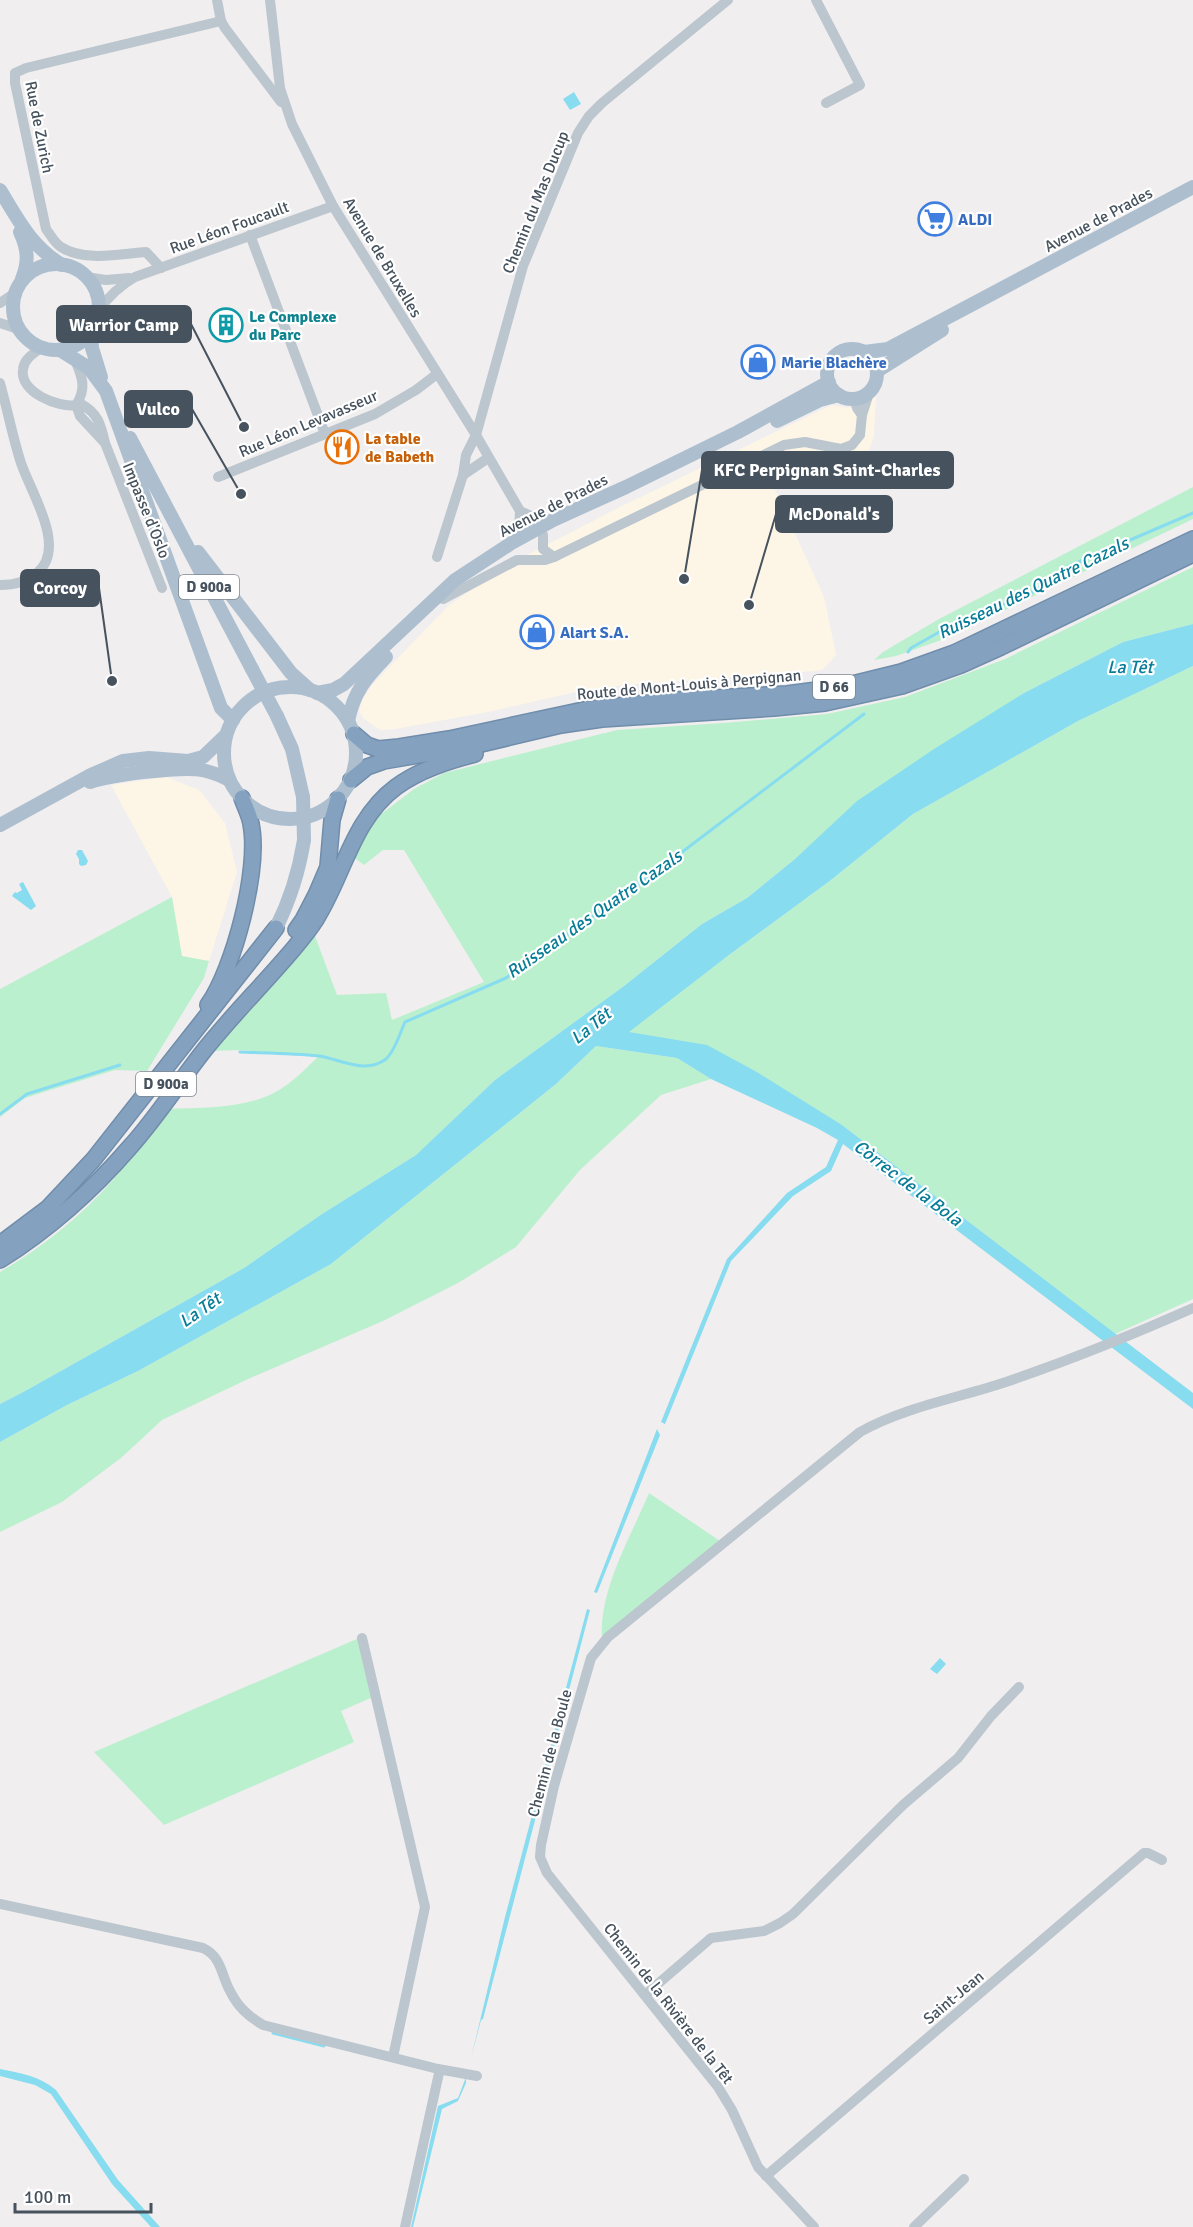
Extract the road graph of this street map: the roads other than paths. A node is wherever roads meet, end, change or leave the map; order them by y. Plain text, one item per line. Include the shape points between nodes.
1 (217, 0) edge
2 (270, 0) edge
3 (728, 0) edge
4 (816, 0) edge
5 (221, 21) junction
6 (826, 103) dead end
7 (286, 108) junction
8 (1193, 187) edge
9 (0, 190) edge
10 (0, 200) edge
11 (333, 206) junction
12 (250, 235) junction
13 (63, 265) junction
14 (161, 268) junction
15 (86, 277) junction
16 (135, 277) junction
17 (1019, 281) junction
18 (17, 288) junction
19 (0, 303) edge
20 (98, 311) junction
21 (0, 323) edge
22 (18, 328) junction
23 (91, 331) junction
24 (41, 348) junction
25 (60, 350) junction
26 (864, 352) junction
27 (74, 357) junction
28 (877, 371) junction
29 (437, 374) junction
30 (829, 382) junction
31 (0, 383) edge
32 (106, 391) junction
33 (869, 393) junction
34 (839, 395) junction
35 (854, 399) junction
36 (76, 405) junction
37 (862, 415) junction
38 (326, 434) junction
39 (476, 435) junction
40 (488, 458) junction
41 (463, 475) junction
42 (218, 477) dead end
43 (166, 505) junction
44 (520, 511) junction
45 (553, 520) junction
46 (543, 535) junction
47 (1193, 539) edge
48 (513, 542) junction
49 (1193, 554) edge
50 (437, 557) dead end
51 (554, 557) junction
52 (0, 585) edge
53 (162, 588) dead end
54 (443, 599) junction
55 (313, 691) junction
56 (639, 717) junction
57 (232, 720) junction
58 (351, 727) junction
59 (226, 735) junction
60 (450, 744) junction
61 (229, 780) junction
62 (351, 780) junction
63 (69, 788) junction
64 (242, 798) junction
65 (338, 799) junction
66 (0, 825) edge
67 (276, 928) junction
68 (114, 1135) junction
69 (92, 1189) junction
70 (43, 1230) junction
71 (0, 1244) edge
72 (0, 1260) edge
73 (1193, 1308) edge
74 (362, 1638) dead end
75 (1019, 1687) dead end
76 (540, 1857) joint
77 (1162, 1860) dead end
78 (0, 1904) edge
79 (645, 1995) junction
80 (393, 2057) junction
81 (438, 2069) junction
82 (477, 2076) dead end
83 (766, 2176) junction
84 (964, 2180) dead end
85 (405, 2227) edge
86 (814, 2227) edge
87 (914, 2227) edge

1 - 5 street
2 - 7 street, Avenue de Bruxelles via 280,88
3 - 39 street, Chemin du Mas Ducup via 602,103 578,133 523,266
4 - 6 street via 860,85
5 - 7 street
5 - 14 street, Rue de Zurich via 15,73 46,229 53,239 60,247 78,253 146,252
7 - 11 street, Avenue de Bruxelles
8 - 17 main road, Avenue de Prades
9 - 13 main road via 31,240
10 - 18 main road via 16,224 28,255
11 - 12 street, Rue Léon Foucault
11 - 29 street, Avenue de Bruxelles
12 - 14 street, Rue Léon Foucault
12 - 38 street
13 - 15 main road
13 - 18 main road via 38,268
14 - 16 street, Rue Léon Foucault
15 - 16 street, Rue Léon Foucault
15 - 20 main road via 96,293
16 - 20 street, Rue Léon Foucault via 111,294
17 - 26 main road, Avenue de Prades via 888,349
17 - 28 main road, Avenue de Prades
18 - 19 street
18 - 22 main road via 13,305
20 - 23 main road
21 - 22 street
22 - 24 main road
23 - 25 main road via 83,340
23 - 32 main road, D 900a via 95,364
24 - 25 main road
24 - 36 street via 27,359 22,370 25,383 53,404
25 - 27 main road, D 900a
26 - 28 main road
26 - 30 main road via 848,350 834,357 828,370
27 - 32 main road, D 900a via 89,368
27 - 36 street via 84,387
28 - 33 main road
29 - 38 street, Rue Léon Levavasseur via 375,414
29 - 39 street, Avenue de Bruxelles
30 - 34 main road
30 - 45 main road, Avenue de Prades via 738,432
31 - 52 street via 20,461 49,542 42,568 31,578 14,585
32 - 43 main road, D 900a
32 - 57 main road via 221,708
33 - 35 main road
33 - 37 street
34 - 35 main road
34 - 46 main road, Avenue de Prades via 820,400
35 - 37 street
36 - 53 street, Impasse d'Oslo via 80,416 105,443
37 - 51 street via 860,435 852,445 841,449 805,442 784,446
38 - 42 street, Rue Léon Levavasseur
39 - 40 street, Avenue de Bruxelles
39 - 41 street, Chemin du Mas Ducup via 466,455
40 - 41 street
40 - 44 street, Avenue de Bruxelles
41 - 50 street, Chemin du Mas Ducup
43 - 55 main road via 238,606 291,673
43 - 67 main road, D 900a, bridge via 292,749 303,797 304,840 294,884
44 - 45 street via 540,520
44 - 48 street via 519,530
45 - 48 main road, Avenue de Prades
46 - 51 street via 543,549
46 - 54 main road, Avenue de Prades
47 - 60 highway, Route de Mont-Louis à Perpignan / D 66 via 993,636 901,672 840,687 787,694 588,709
48 - 55 main road, Avenue de Prades via 455,580 344,684 333,690
49 - 56 highway, Route de Mont-Louis à Perpignan / D 66 via 1001,647 902,686 825,703
51 - 54 street via 517,560
54 - 58 main road, Avenue de Prades via 366,679 354,696
55 - 57 main road via 295,687 271,690 249,702
55 - 58 main road via 335,704
56 - 60 highway, Route de Mont-Louis à Perpignan / D 66 via 602,719
56 - 69 highway via 568,730 447,762 395,787 357,834 319,915 295,947 203,1052 131,1146
57 - 59 main road
58 - 60 highway, D 66 via 367,745 378,749
58 - 62 main road via 357,751
59 - 61 main road via 223,750
59 - 63 main road via 203,757 188,761 123,761
60 - 62 highway, D 66 via 367,767
61 - 63 main road via 200,770 178,770 95,780
61 - 64 main road
62 - 65 main road
63 - 66 main road
64 - 65 main road via 269,816 290,819 321,813
64 - 68 highway via 252,824 249,886 228,965 210,1001
65 - 69 highway via 328,867 303,920 231,1006
67 - 68 highway, D 900a
67 - 70 highway, D 900a via 264,953 146,1111 79,1194
68 - 71 highway, D 900a via 48,1208
69 - 70 highway
70 - 72 highway, D 900a
73 - 76 street, Chemin de la Boule via 1098,1348 1004,1383 889,1418 860,1432 608,1637 591,1658 554,1786
74 - 80 street via 424,1906
75 - 79 street via 958,1758 903,1805 793,1914 764,1931 711,1938
76 - 79 street, Chemin de la Rivière de la Têt via 547,1873
77 - 83 street, Saint-Jean via 1144,1853
78 - 80 street via 203,1948 217,1957 235,2001 246,2015 263,2025
79 - 83 street, Chemin de la Rivière de la Têt via 718,2087
80 - 81 street
81 - 82 street
81 - 85 street
83 - 86 street, Chemin de la Rivière de la Têt
84 - 87 street

